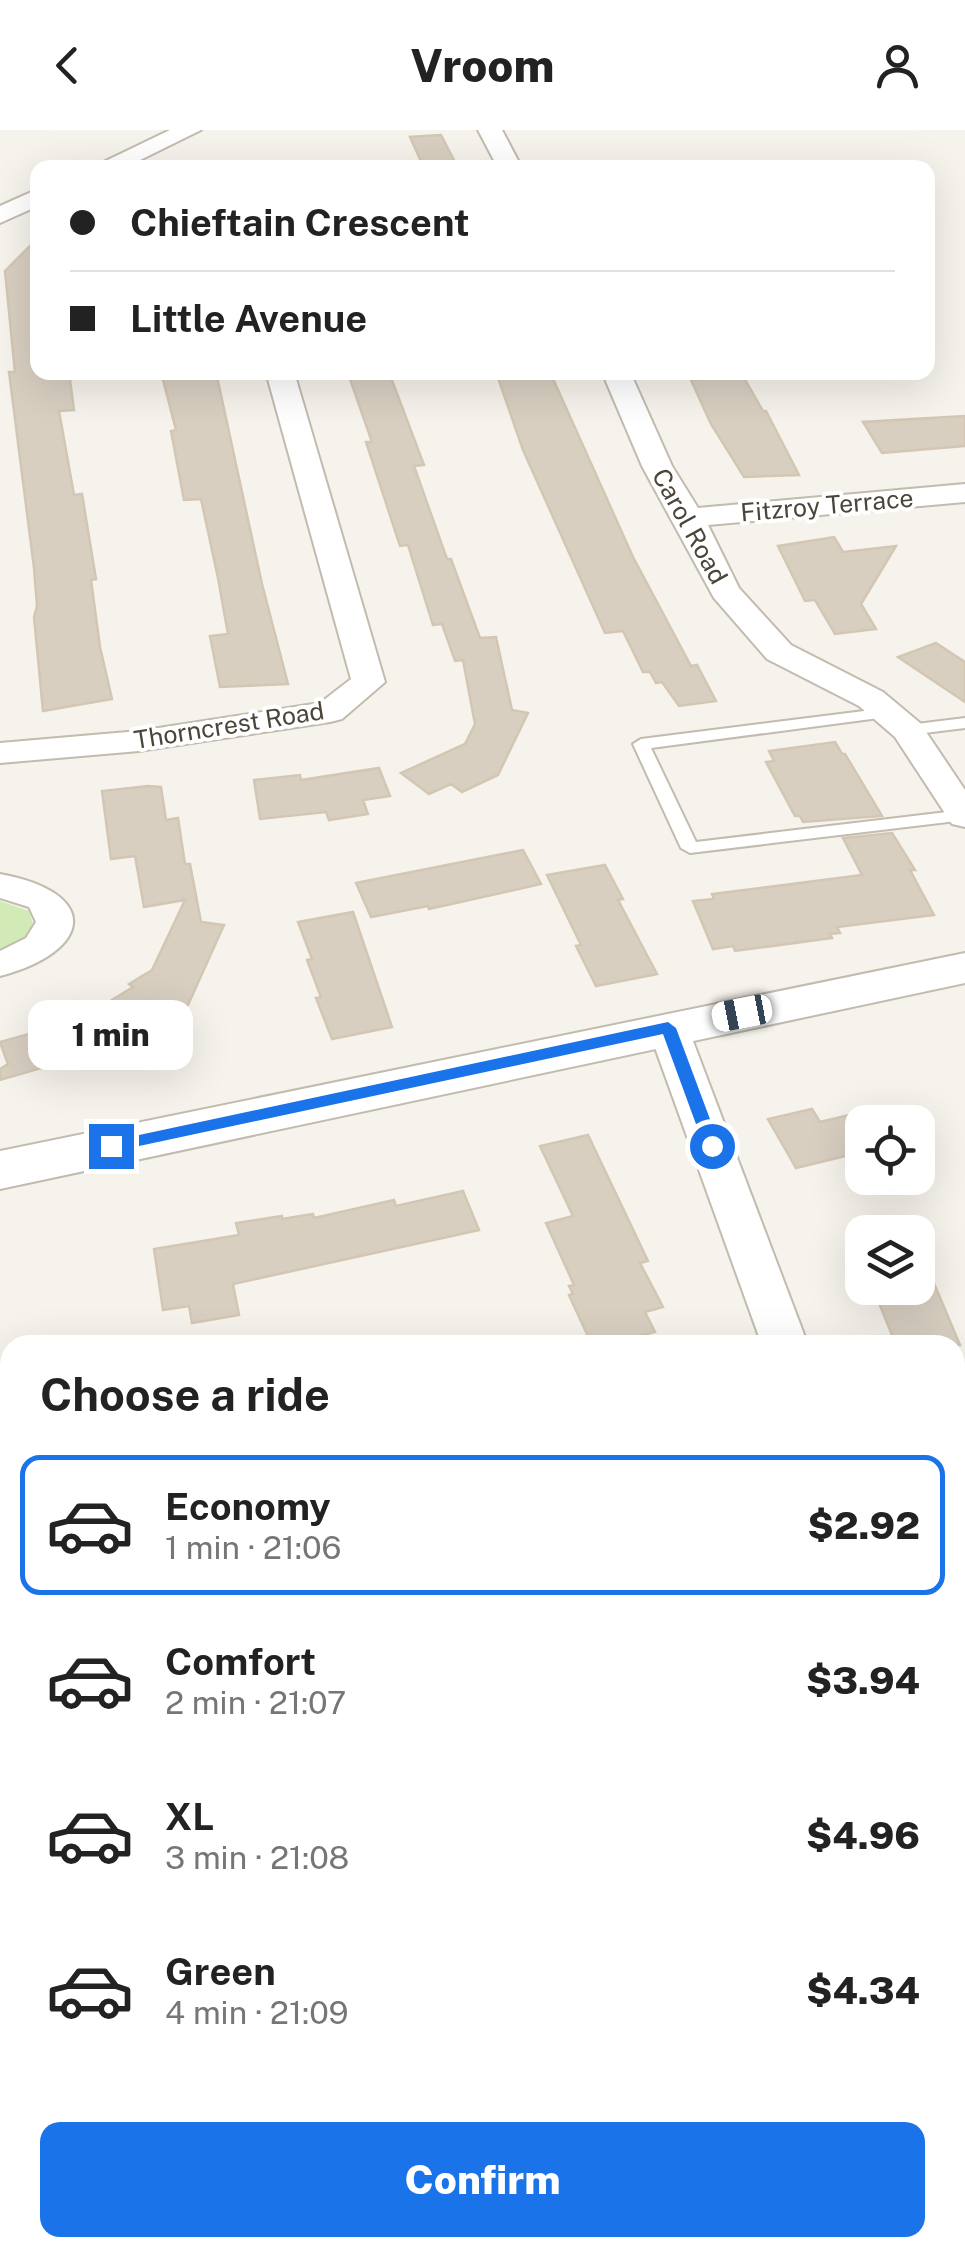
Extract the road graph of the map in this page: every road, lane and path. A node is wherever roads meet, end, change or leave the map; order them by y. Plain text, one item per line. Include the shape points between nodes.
1 (189, 130) edge
2 (490, 130) edge
3 (143, 150) junction
4 (121, 160) edge
5 (178, 160) dead end
6 (506, 160) edge
7 (0, 190) edge
8 (30, 198) edge
9 (30, 199) edge
10 (0, 216) edge
11 (282, 380) edge
12 (619, 380) edge
13 (965, 493) edge
14 (689, 518) junction
15 (898, 722) junction
16 (965, 723) edge
17 (0, 753) edge
18 (965, 815) edge
19 (0, 886) edge
20 (0, 964) edge
21 (965, 968) edge
22 (668, 1028) junction
23 (0, 1170) edge
24 (781, 1335) edge

1 - 3 street
2 - 6 street
3 - 4 street
3 - 5 street
7 - 8 street
9 - 10 street
11 - 17 street, Thorncrest Road via 368,682 330,712 139,742
12 - 14 street, Carol Road via 657,466
13 - 14 street, Fitzroy Terrace
14 - 15 street, Carol Road via 725,591 780,652 871,699
15 - 16 lane
15 - 18 street, Carol Road
15 - 18 lane via 641,744 690,848
19 - 20 street via 50,902 56,928 34,952
21 - 22 street
22 - 23 street
22 - 24 street

